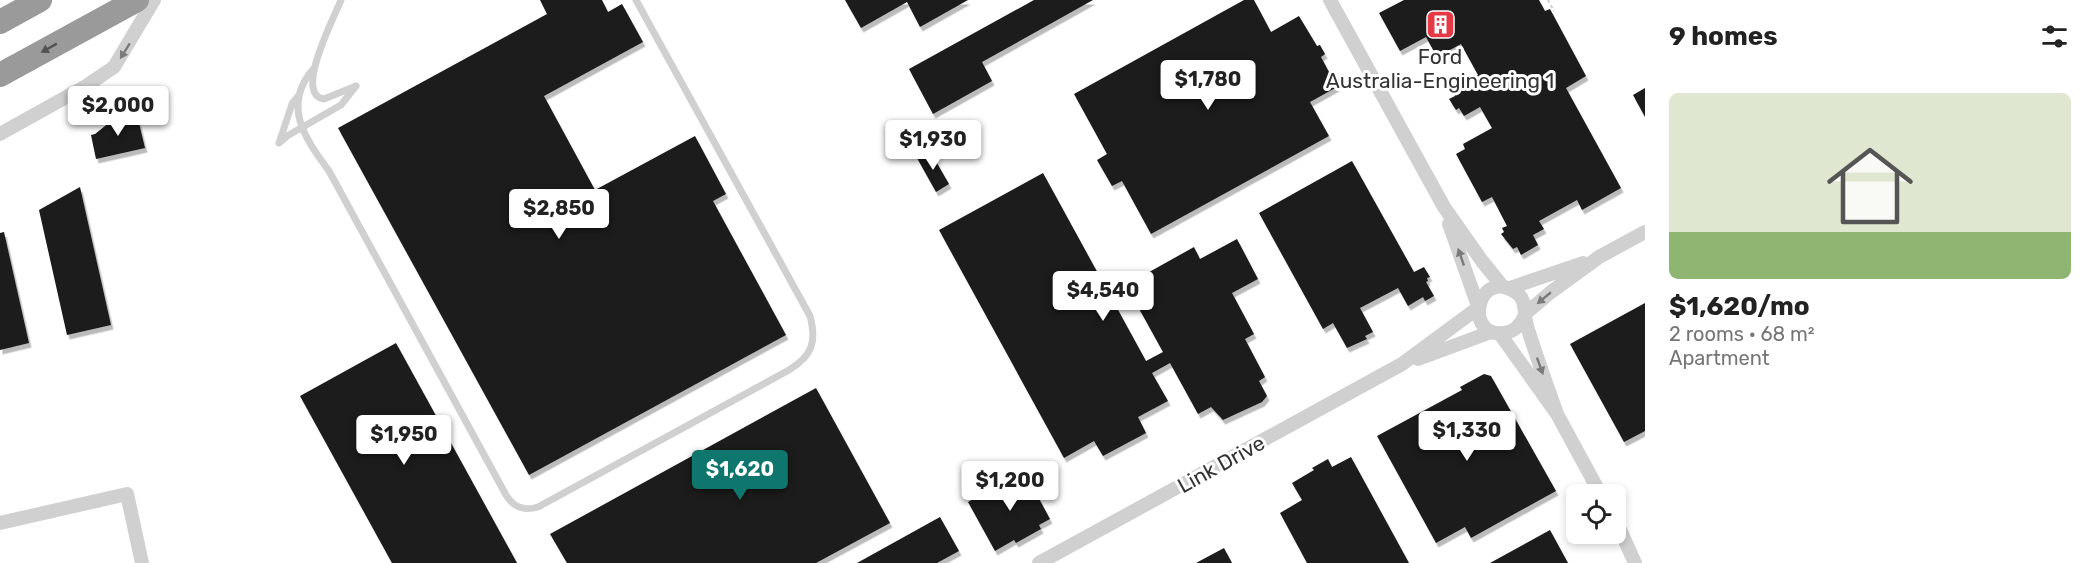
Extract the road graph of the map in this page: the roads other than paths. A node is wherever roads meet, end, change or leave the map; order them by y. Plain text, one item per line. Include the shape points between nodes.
1 (40, 0) edge
2 (137, 0) edge
3 (154, 0) edge
4 (341, 0) edge
5 (636, 0) edge
6 (1330, 0) edge
7 (0, 22) edge
8 (314, 68) junction
9 (0, 75) edge
10 (300, 93) junction
11 (324, 99) junction
12 (329, 112) junction
13 (301, 128) junction
14 (0, 134) edge
15 (1444, 207) junction
16 (1645, 232) edge
17 (1599, 257) junction
18 (1506, 288) junction
19 (1478, 307) junction
20 (1524, 316) junction
21 (1496, 333) junction
22 (1402, 364) junction
23 (1557, 414) junction
24 (1595, 484) edge
25 (0, 524) edge
26 (1626, 543) edge
27 (142, 563) edge
28 (1039, 563) edge
29 (1635, 563) edge

1 - 7 highway
2 -> 9 highway
3 -> 14 street via 114,67
4 - 8 lane
5 - 13 lane via 810,316 813,339 801,363 538,507 522,509 510,502 329,171
6 - 15 street
8 - 10 lane
8 - 11 lane via 313,89 315,95
10 - 13 lane
10 - 13 lane via 279,142
11 - 12 lane
11 - 12 lane via 356,86 347,99
12 - 13 lane
15 - 18 street
19 -> 15 street
16 - 17 street
17 - 18 street
17 -> 20 street
18 - 19 street via 1490,290
18 - 20 street via 1522,299
19 - 21 street via 1481,322
19 - 22 street, Link Drive
20 - 21 street via 1515,330
20 -> 23 street
21 - 22 street, Link Drive
21 - 23 street
22 - 28 street, Link Drive
23 - 24 street
25 - 27 street via 127,494
26 - 29 street

